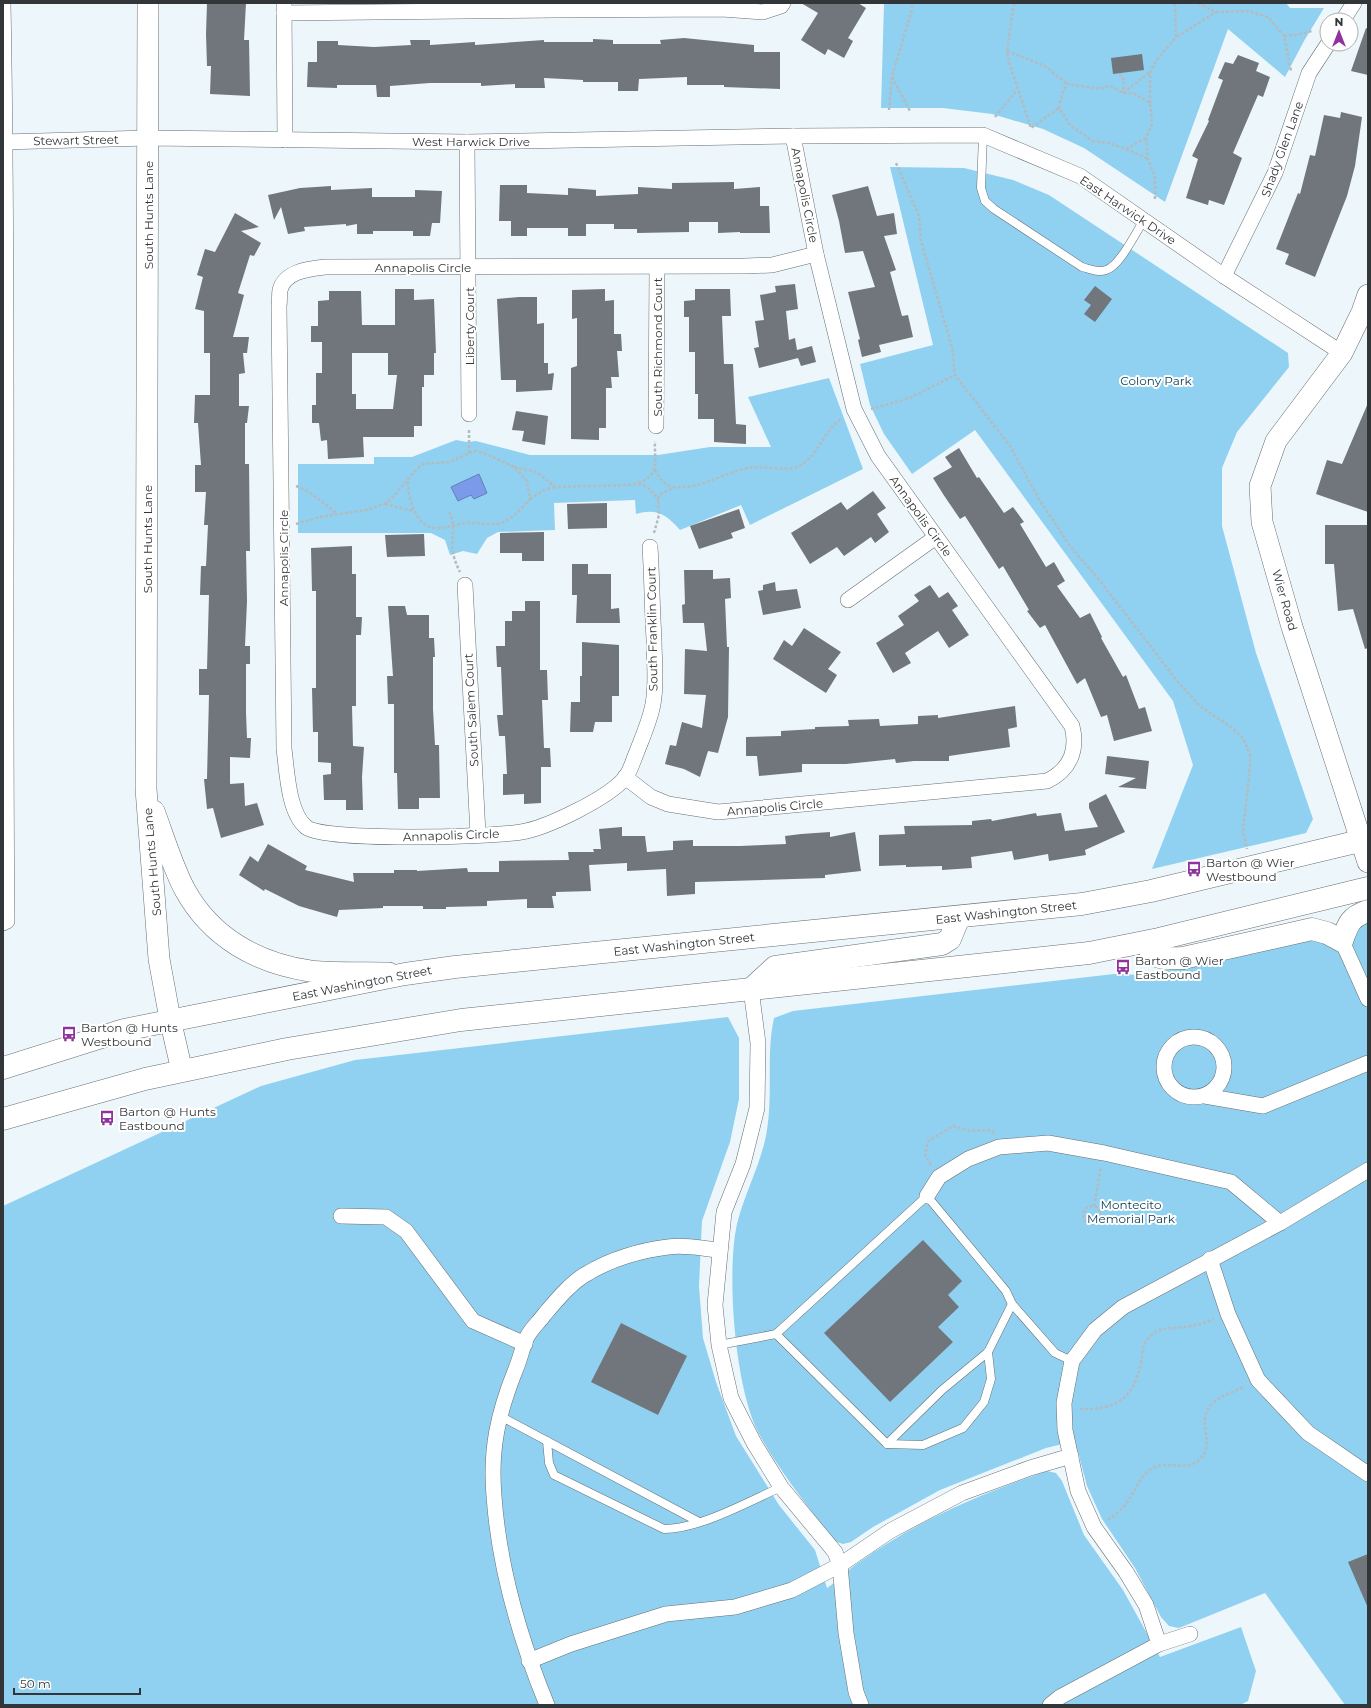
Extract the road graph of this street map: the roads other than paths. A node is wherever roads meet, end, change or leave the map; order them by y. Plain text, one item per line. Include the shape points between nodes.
1 (3, 3) edge
2 (148, 3) edge
3 (783, 3) edge
4 (1354, 3) edge
5 (471, 7) edge
6 (284, 8) edge
7 (1348, 12) edge
8 (1323, 52) edge
9 (983, 135) junction
10 (793, 136) junction
11 (148, 138) junction
12 (285, 140) junction
13 (4, 142) edge
14 (467, 142) junction
15 (1144, 220) junction
16 (816, 254) junction
17 (468, 266) junction
18 (658, 267) junction
19 (1224, 276) junction
20 (1368, 295) edge
21 (1342, 353) junction
22 (469, 414) road end
23 (656, 426) road end
24 (936, 537) junction
25 (650, 547) road end
26 (465, 585) road end
27 (848, 600) dead end
28 (4, 713) edge
29 (626, 777) junction
30 (146, 789) junction
31 (478, 834) junction
32 (1365, 840) edge
33 (1368, 862) edge
34 (1368, 888) edge
35 (1368, 911) edge
36 (959, 918) junction
37 (5, 922) edge
38 (1342, 941) junction
39 (1147, 942) junction
40 (405, 974) junction
41 (751, 989) junction
42 (1368, 999) edge
43 (170, 1020) junction
44 (1368, 1063) edge
45 (3, 1068) edge
46 (182, 1071) junction
47 (1205, 1096) junction
48 (3, 1120) edge
49 (1368, 1170) edge
50 (926, 1196) junction
51 (341, 1216) dead end
52 (1280, 1223) junction
53 (720, 1250) junction
54 (1210, 1259) junction
55 (1012, 1304) junction
56 (776, 1334) junction
57 (525, 1344) junction
58 (719, 1345) junction
59 (988, 1352) junction
60 (1072, 1361) junction
61 (500, 1416) junction
62 (547, 1441) junction
63 (887, 1444) junction
64 (1071, 1456) junction
65 (1368, 1474) edge
66 (781, 1487) junction
67 (700, 1522) junction
68 (840, 1565) junction
69 (1190, 1634) dead end
70 (1159, 1644) junction
71 (529, 1661) junction
72 (547, 1705) edge
73 (861, 1705) edge
74 (1050, 1705) edge

1 - 13 street
2 - 11 main road, South Hunts Lane
3 - 5 street via 763,12 722,9
4 - 7 street
5 - 6 street
6 - 12 street
8 - 19 street, Shady Glen Lane via 1309,73 1275,173
9 - 10 street, East Harwick Drive
9 - 15 street, East Harwick Drive via 1080,176
9 - 15 lane via 980,179 985,201 1082,266 1096,271 1107,270 1117,262
10 - 14 street, West Harwick Drive
10 - 16 street, Annapolis Circle
11 - 12 street, West Harwick Drive
11 - 13 street, Stewart Street
11 - 30 main road, South Hunts Lane
12 - 14 street, West Harwick Drive
13 - 28 street
14 - 17 street, Liberty Court
15 - 19 street, East Harwick Drive
16 - 18 street, Annapolis Circle via 772,265
16 - 24 street, Annapolis Circle via 854,410 878,456
17 - 18 street, Annapolis Circle
17 - 22 street, Liberty Court
17 - 31 street, Annapolis Circle via 325,267 296,273 286,280 280,290 284,749 296,813 306,828 342,836 427,837
18 - 23 street, South Richmond Court
19 - 21 street, East Harwick Drive
20 - 21 main road, Wier Road
21 - 32 main road, Wier Road via 1276,441 1260,486 1262,522 1292,627
24 - 27 street
24 - 29 street, Annapolis Circle via 1072,726 1076,740 1074,750 1067,766 1058,776 1047,782 718,812 668,804 650,796
25 - 29 street, South Franklin Court via 655,678 653,705 646,730
26 - 31 street, South Salem Court
28 - 37 street
29 - 31 street, Annapolis Circle via 584,807 555,820 522,832
30 - 40 main road via 185,889 206,921 232,944 264,960 310,971
30 - 43 main road, South Hunts Lane via 160,959
32 - 33 main road, Wier Road
32 - 36 main road, East Washington Street via 1158,889 1082,904
34 - 39 main road
35 - 38 main road via 1349,922
36 - 40 main road, East Washington Street via 463,966
36 - 41 main road via 950,939 942,944 775,966
38 - 39 main road via 1327,932 1312,929 1183,958 1167,959 1152,954
38 - 42 street
39 - 41 main road via 1089,953
40 - 43 main road, East Washington Street
41 - 46 main road via 461,1020 287,1049
41 - 53 street via 758,1043 756,1108 743,1164 724,1212
43 - 45 main road, East Washington Street via 124,1030
43 - 46 main road, South Hunts Lane
44 - 47 street via 1263,1106
46 - 48 main road via 145,1079
47 - 47 street via 1220,1083 1224,1074 1222,1055 1208,1041 1199,1038 1180,1041 1166,1055 1164,1075 1169,1084 1185,1096
49 - 52 street
50 - 52 street via 939,1177 968,1159 999,1147 1048,1143 1231,1182
50 - 55 lane via 1006,1291
50 - 56 lane
51 - 57 street via 386,1217 406,1231 473,1321
52 - 54 street
53 - 57 street via 670,1246 617,1260 586,1273 555,1302 528,1336
53 - 58 street via 715,1305
54 - 60 street via 1123,1307 1095,1330
54 - 65 street via 1228,1314 1258,1380 1308,1433
55 - 59 lane
55 - 60 lane via 1055,1353
56 - 58 lane
56 - 63 lane
57 - 61 street via 503,1400
58 - 66 street via 732,1398 754,1443
59 - 63 lane via 942,1390
59 - 63 lane via 991,1379 984,1402 963,1428 923,1445
60 - 64 street via 1064,1403 1065,1430
61 - 62 lane
61 - 71 street via 494,1457 494,1495 499,1543
62 - 67 lane
62 - 67 lane via 549,1463 554,1475 664,1529
64 - 68 street via 962,1493 890,1531
64 - 70 street via 1078,1491 1094,1527 1146,1605
66 - 67 lane
66 - 68 street via 835,1552
68 - 71 street via 792,1590 735,1608 666,1614 571,1644
68 - 73 street via 846,1633 856,1692
69 - 70 street
70 - 74 street via 1060,1697
71 - 72 street

